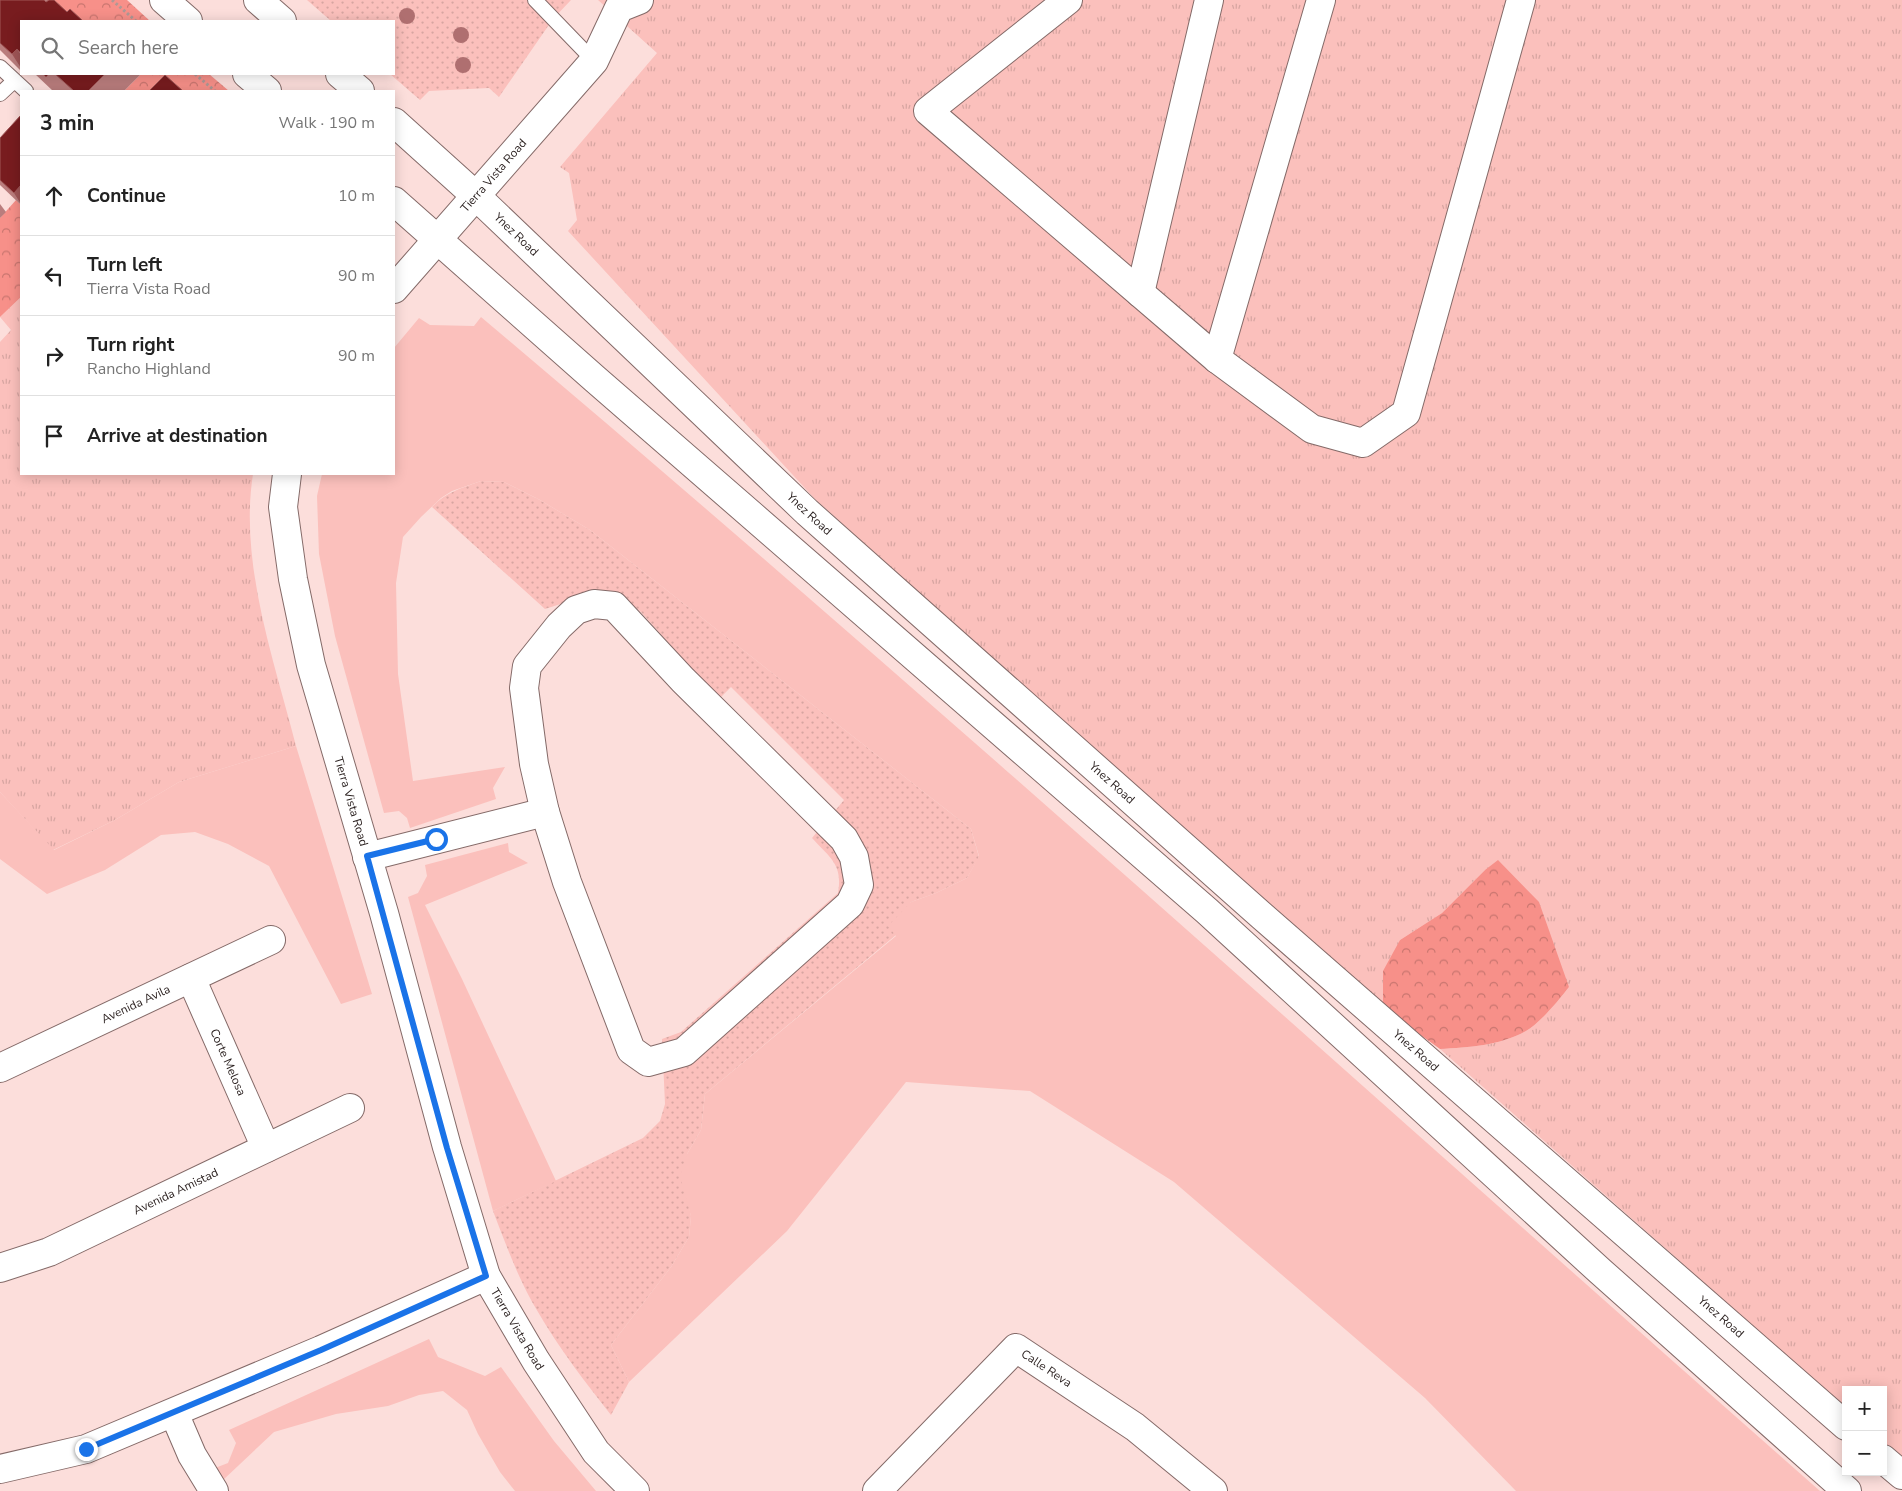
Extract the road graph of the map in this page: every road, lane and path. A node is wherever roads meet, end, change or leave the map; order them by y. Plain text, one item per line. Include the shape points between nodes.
1 (112, 0) edge
2 (164, 0) edge
3 (258, 0) edge
4 (534, 0) edge
5 (639, 0) edge
6 (1068, 0) edge
7 (1209, 0) edge
8 (1321, 0) edge
9 (1521, 0) edge
10 (135, 20) edge
11 (187, 20) edge
12 (281, 20) edge
13 (594, 61) junction
14 (0, 68) edge
15 (196, 75) edge
16 (248, 75) edge
17 (341, 75) edge
18 (14, 81) junction
19 (25, 90) edge
20 (214, 90) edge
21 (266, 90) edge
22 (359, 90) edge
23 (0, 94) edge
24 (395, 123) edge
25 (476, 196) junction
26 (395, 202) edge
27 (438, 239) junction
28 (395, 288) edge
29 (1140, 293) junction
30 (1217, 360) junction
31 (287, 475) edge
32 (545, 812) junction
33 (367, 856) junction
34 (271, 940) dead end
35 (191, 978) junction
36 (0, 1068) edge
37 (350, 1108) dead end
38 (266, 1148) junction
39 (0, 1268) edge
40 (486, 1276) junction
41 (174, 1413) junction
42 (1842, 1423) edge
43 (1887, 1462) edge
44 (0, 1469) edge
45 (1902, 1475) edge
46 (214, 1491) edge
47 (635, 1491) edge
48 (877, 1491) edge
49 (1213, 1491) edge
50 (1847, 1491) edge

1 - 10 path
2 - 11 street
3 - 12 street
4 - 13 lane
5 - 13 street, Tierra Vista Road via 619,8
6 - 29 street via 928,112
7 - 29 street
8 - 30 street
9 - 30 street via 1406,414 1363,443 1312,430
13 - 25 street, Tierra Vista Road
14 - 18 lane
15 - 20 path
16 - 21 street
17 - 22 street
18 - 19 lane
18 - 23 lane
24 - 25 street, Ynez Road
25 - 27 street, Tierra Vista Road
25 - 42 street, Ynez Road via 815,519 1262,916
26 - 27 street
27 - 28 street, Tierra Vista Road
27 - 50 street via 602,386 1207,911 1600,1271
29 - 30 street
31 - 33 street, Tierra Vista Road via 283,507 294,588 310,665
32 - 32 street via 567,882 631,1050 648,1062 684,1052 850,904 860,885 854,856 844,839 683,680 614,606 594,604 576,610 527,666 524,688 534,764
32 - 33 street
33 - 40 street, Tierra Vista Road via 447,1148
34 - 35 street, Avenida Avila
35 - 36 street, Avenida Avila
35 - 38 street, Corte Melosa
37 - 38 street, Avenida Amistad
38 - 39 street, Avenida Amistad via 49,1252
40 - 41 street
40 - 47 street, Tierra Vista Road via 536,1361 596,1452
41 - 44 street via 86,1449
41 - 46 street via 192,1455
43 - 45 street
48 - 49 street, Calle Reva via 1016,1348 1135,1427

